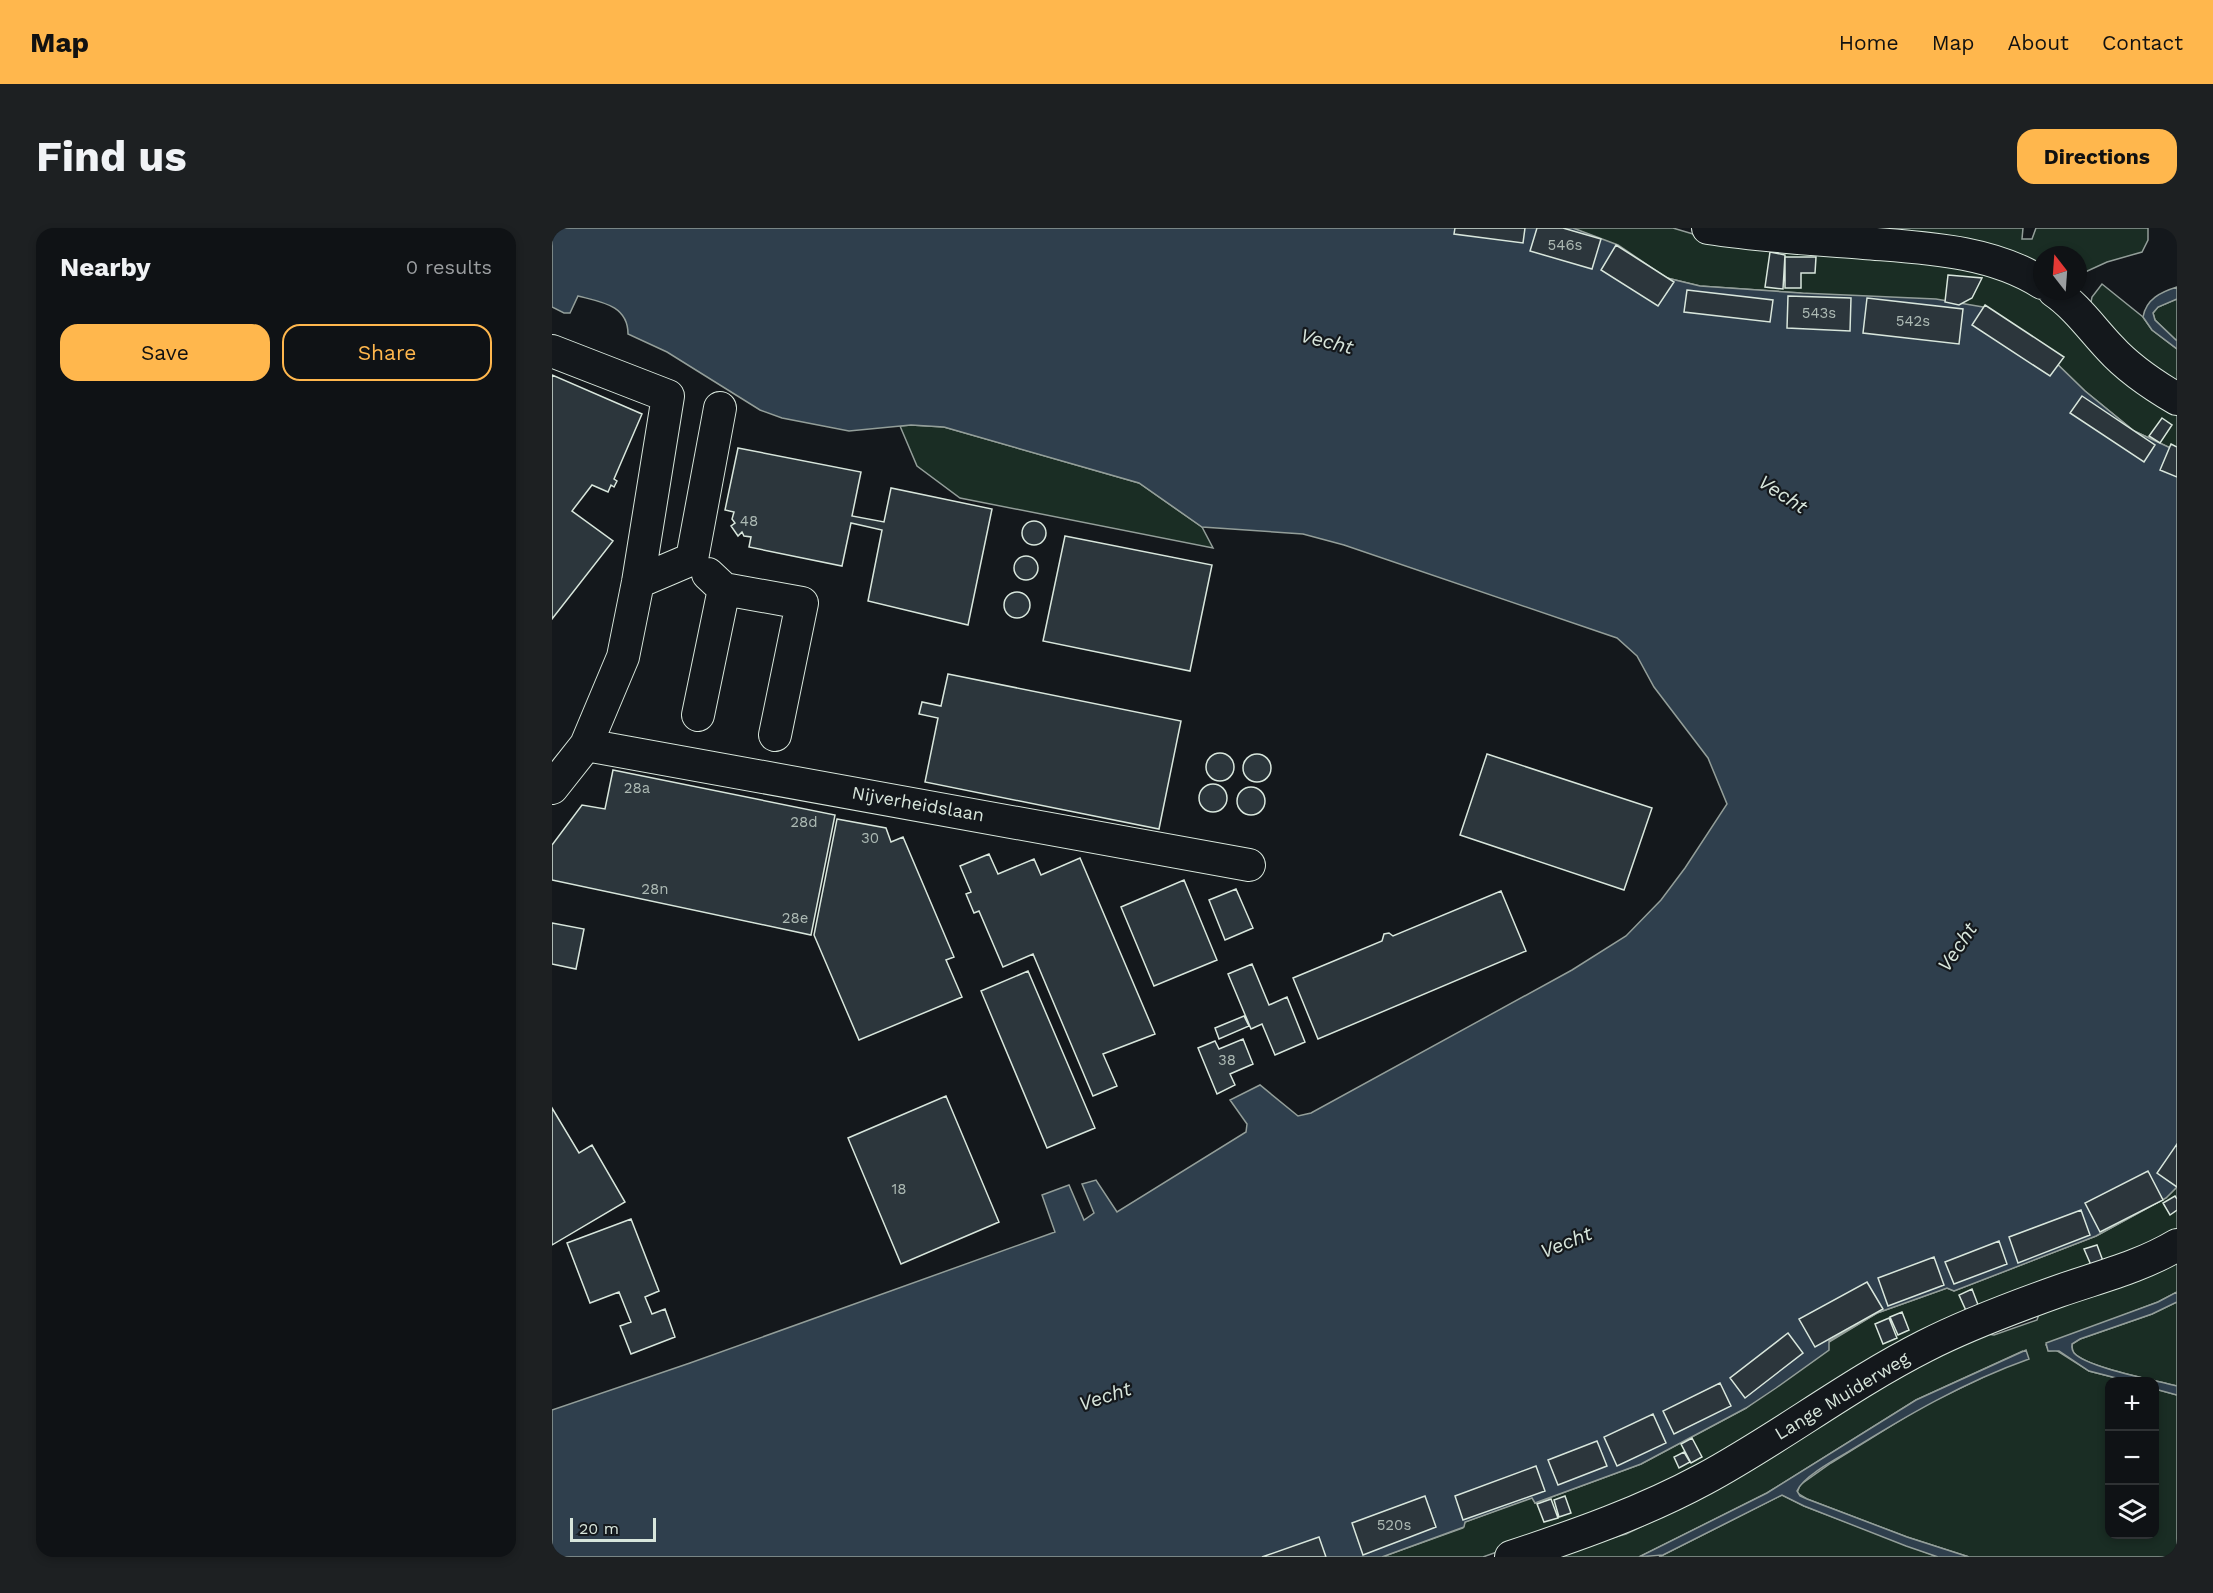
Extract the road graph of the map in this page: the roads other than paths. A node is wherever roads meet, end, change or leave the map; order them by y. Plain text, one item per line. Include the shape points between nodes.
1 (1708, 228) edge
2 (2033, 279) edge
3 (2064, 300) edge
4 (552, 351) edge
5 (2177, 399) edge
6 (720, 408) dead end
7 (692, 559) junction
8 (638, 582) junction
9 (724, 589) junction
10 (698, 715) dead end
11 (775, 735) dead end
12 (586, 744) junction
13 (552, 788) edge
14 (1249, 865) dead end
15 (2177, 1245) edge
16 (1511, 1557) edge

1 - 2 street via 1983,258 2013,267
3 - 5 street via 2111,350
4 - 8 street via 668,396
6 - 7 street
7 - 8 street
7 - 9 street
8 - 12 street via 623,657
9 - 10 street
9 - 11 street via 802,603
12 - 13 street
12 - 14 street, Nijverheidslaan
15 - 16 street, Lange Muiderweg via 2156,1257 1943,1338 1884,1368 1703,1479 1656,1503

